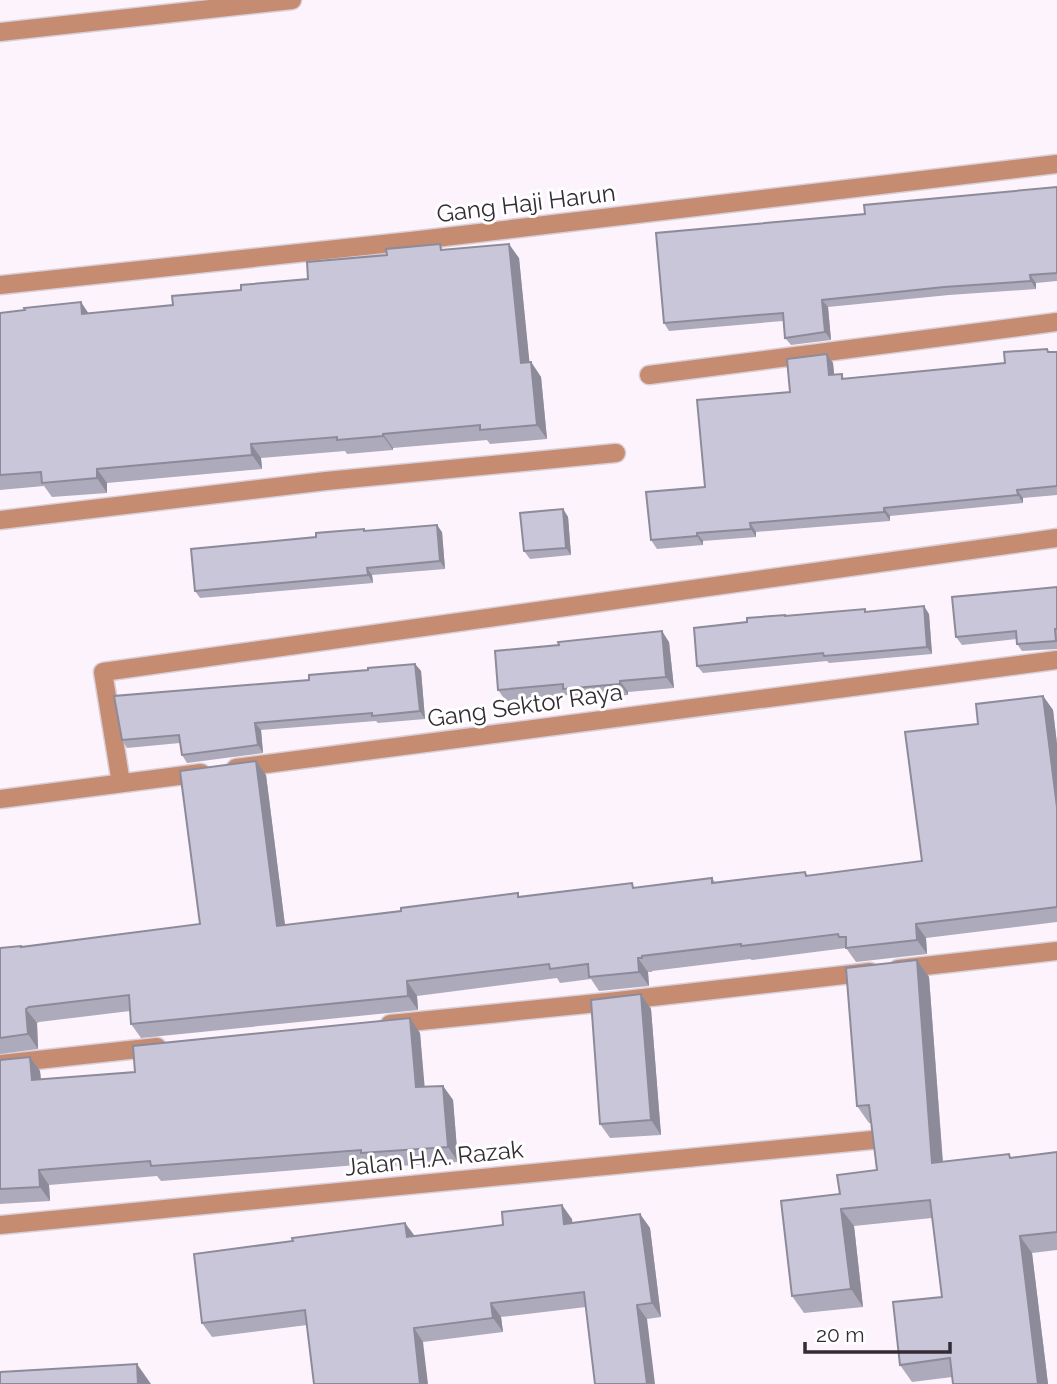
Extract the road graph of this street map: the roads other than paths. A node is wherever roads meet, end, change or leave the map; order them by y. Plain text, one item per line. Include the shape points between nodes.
1 (292, 0) edge
2 (0, 32) edge
3 (1057, 164) edge
4 (0, 285) edge
5 (1057, 322) edge
6 (649, 375) dead end
7 (616, 453) dead end
8 (0, 520) edge
9 (1057, 538) edge
10 (1057, 660) edge
11 (121, 783) junction
12 (0, 799) edge
13 (1057, 951) edge
14 (368, 1026) edge
15 (174, 1045) edge
16 (0, 1063) edge
17 (872, 1140) edge
18 (0, 1225) edge

1 - 2 street
3 - 4 street, Gang Haji Harun
5 - 6 street
7 - 8 street via 326,481
9 - 11 street via 103,672
10 - 11 street, Gang Sektor Raya
11 - 12 street, Gang Sektor Raya
13 - 14 street
15 - 16 street
17 - 18 street, Jalan H.A. Razak

